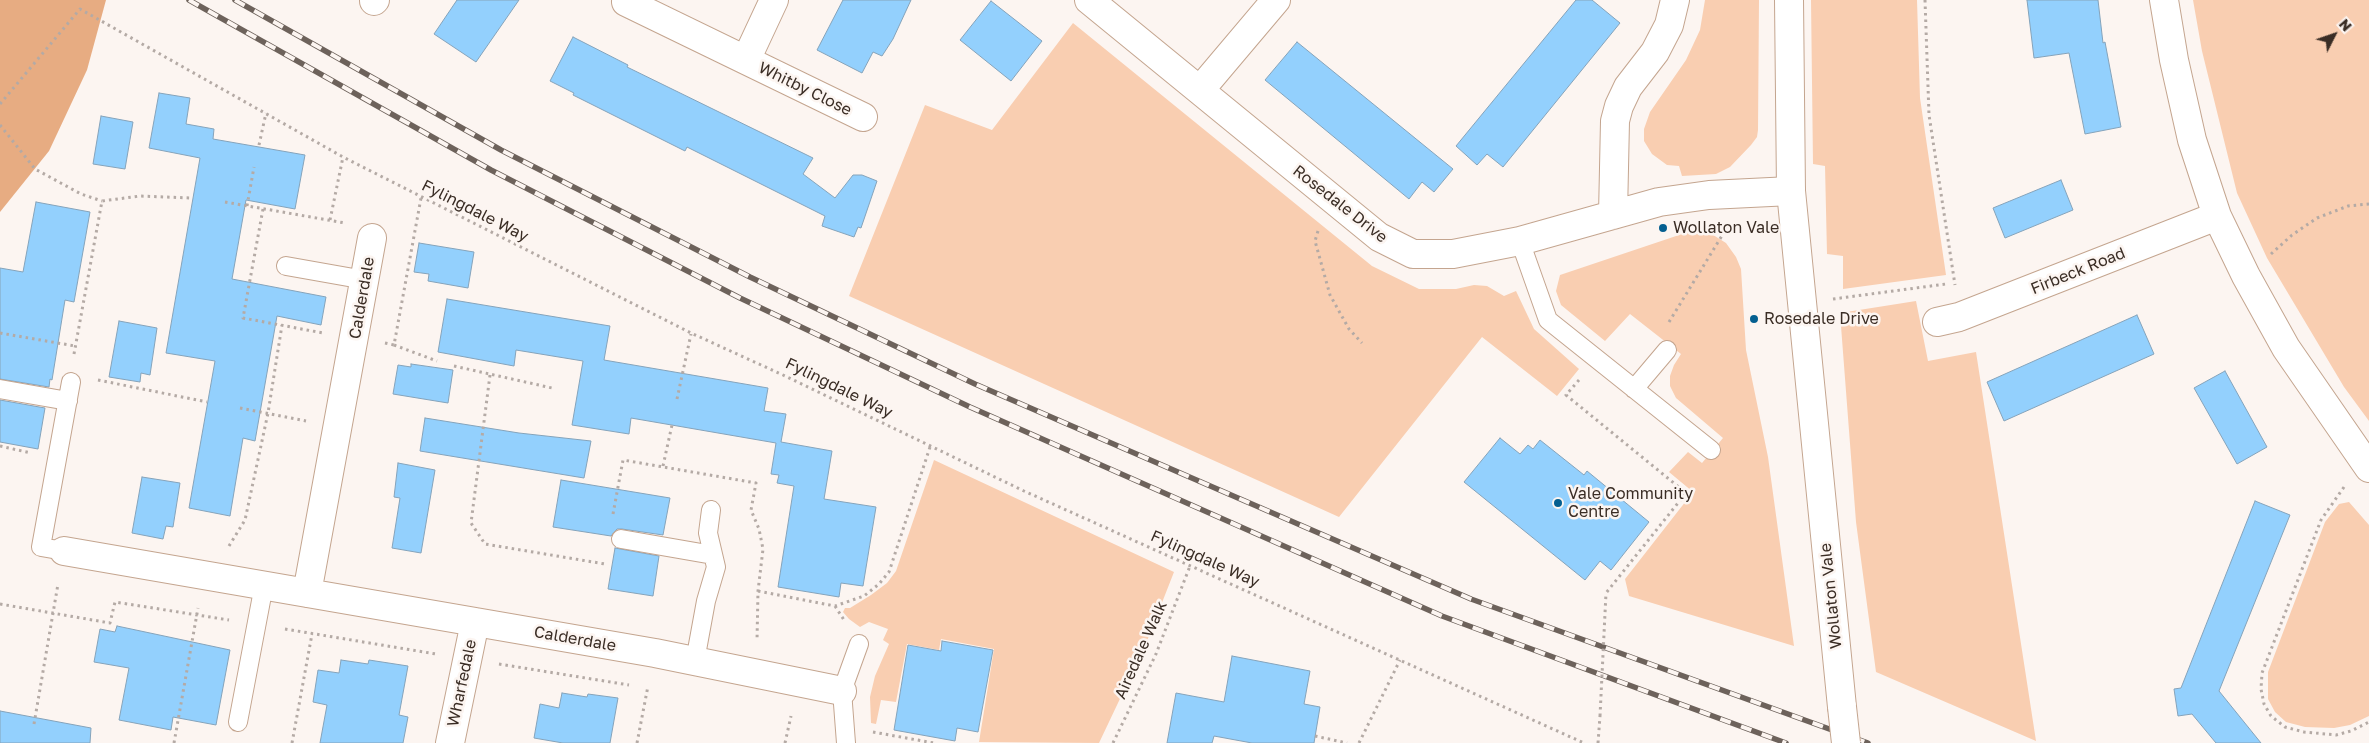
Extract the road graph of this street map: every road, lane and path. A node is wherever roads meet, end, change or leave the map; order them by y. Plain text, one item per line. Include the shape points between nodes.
1 (774, 0) edge
2 (1089, 0) edge
3 (1276, 0) edge
4 (1675, 0) edge
5 (1789, 0) edge
6 (1925, 0) edge
7 (2164, 0) edge
8 (626, 2) dead end
9 (746, 60) junction
10 (1200, 90) junction
11 (0, 104) edge
12 (266, 114) junction
13 (863, 117) dead end
14 (0, 125) edge
15 (259, 145) dead end
16 (343, 157) junction
17 (254, 167) dead end
18 (1791, 191) junction
19 (1735, 195) junction
20 (192, 198) dead end
21 (102, 201) junction
22 (224, 202) dead end
23 (1337, 203) junction
24 (2369, 204) edge
25 (247, 206) junction
26 (1613, 215) junction
27 (2217, 216) junction
28 (330, 220) junction
29 (348, 223) dead end
30 (372, 238) dead end
31 (1520, 241) junction
32 (286, 266) dead end
33 (2246, 276) junction
34 (365, 280) junction
35 (1954, 283) junction
36 (1846, 297) dead end
37 (1948, 320) joint
38 (282, 325) dead end
39 (0, 333) edge
40 (691, 333) junction
41 (1362, 343) dead end
42 (394, 345) dead end
43 (75, 346) junction
44 (1667, 350) joint
45 (1596, 359) junction
46 (437, 361) dead end
47 (454, 366) dead end
48 (71, 378) junction
49 (552, 388) dead end
50 (0, 389) edge
51 (1634, 389) junction
52 (677, 399) dead end
53 (68, 401) junction
54 (208, 402) dead end
55 (240, 408) dead end
56 (268, 413) junction
57 (672, 425) dead end
58 (337, 428) junction
59 (930, 447) junction
60 (1711, 450) dead end
61 (663, 466) dead end
62 (2367, 467) edge
63 (711, 510) dead end
64 (621, 538) dead end
65 (64, 551) junction
66 (712, 555) junction
67 (1190, 566) junction
68 (208, 576) junction
69 (264, 585) junction
70 (758, 591) dead end
71 (307, 593) junction
72 (475, 622) junction
73 (312, 634) dead end
74 (859, 644) dead end
75 (655, 653) junction
76 (695, 660) junction
77 (1400, 660) junction
78 (842, 691) junction
79 (791, 716) dead end
80 (238, 722) dead end
81 (2369, 722) edge
82 (34, 724) dead end
83 (924, 735) dead end
84 (1315, 736) dead end
85 (904, 738) dead end
86 (923, 741) dead end
87 (1325, 741) edge
88 (174, 743) edge
89 (292, 743) edge
90 (450, 743) edge
91 (637, 743) edge
92 (785, 743) edge
93 (846, 743) edge
94 (904, 743) edge
95 (1113, 743) edge
96 (1347, 743) edge
97 (1359, 743) edge
98 (1584, 743) edge
99 (1598, 743) edge
100 (1846, 743) edge

1 - 9 street, Whitby Close
2 - 10 street, Rosedale Drive
3 - 10 street
4 - 26 street via 1669,25 1655,52 1628,87 1617,114
5 - 18 street, Wollaton Vale
6 - 35 path via 1929,116
7 - 27 street via 2192,140
8 - 9 street, Whitby Close
9 - 13 street, Whitby Close
10 - 23 street, Rosedale Drive
11 - 12 path, Fylingdale Way via 80,9
12 - 15 path
12 - 16 path, Fylingdale Way
14 - 21 path via 34,169 81,194
16 - 28 path
16 - 40 path, Fylingdale Way
17 - 25 path
18 - 19 street, Rosedale Drive
18 - 100 street, Wollaton Vale, bridge
19 - 26 street, Rosedale Drive via 1659,202
19 - 44 path via 1723,234 1662,335
20 - 21 path via 140,196
21 - 43 path
22 - 25 path
23 - 31 street, Rosedale Drive via 1379,237 1413,254 1453,254
23 - 41 path via 1320,224 1316,241 1330,295 1349,329
24 - 33 path via 2348,206 2317,218
25 - 28 path
26 - 31 street, Rosedale Drive
27 - 33 street
27 - 37 street, Firbeck Road
28 - 29 path
30 - 34 street, Calderdale
31 - 45 lane via 1548,320
32 - 34 lane
33 - 62 street via 2286,348
34 - 58 street, Calderdale
35 - 36 path
35 - 37 path
38 - 56 path
39 - 43 path
40 - 52 path
40 - 59 path, Fylingdale Way
42 - 46 path
43 - 48 path
44 - 51 lane
45 - 51 lane
45 - 99 path, bridge via 1566,395 1686,493 1606,593
47 - 49 path
48 - 53 lane
48 - 54 path
50 - 53 lane
51 - 60 lane
53 - 65 lane via 41,547
55 - 56 path
56 - 58 path
56 - 68 path via 245,520
57 - 61 path
58 - 71 street, Calderdale
59 - 67 path, Fylingdale Way
59 - 70 path via 889,572 879,584 864,596 835,606
62 - 81 path via 2339,492 2321,520 2262,673 2261,689 2271,716 2285,727 2336,735
63 - 66 lane via 708,534
64 - 66 lane
65 - 68 street, Calderdale
65 - 82 path
66 - 76 lane via 716,567
67 - 77 path, Fylingdale Way
67 - 95 path, Airedale Walk via 1156,654
68 - 69 street, Calderdale
68 - 88 path
69 - 71 street, Calderdale
69 - 80 lane
71 - 72 street, Calderdale
72 - 75 street, Calderdale
72 - 90 street, Wharfedale
73 - 89 path
74 - 78 lane
75 - 76 street, Calderdale
75 - 91 path
76 - 78 street, Calderdale
77 - 97 path
77 - 98 path, Fylingdale Way
78 - 93 lane
79 - 92 path
83 - 86 path
84 - 87 path
85 - 94 path
87 - 96 path

